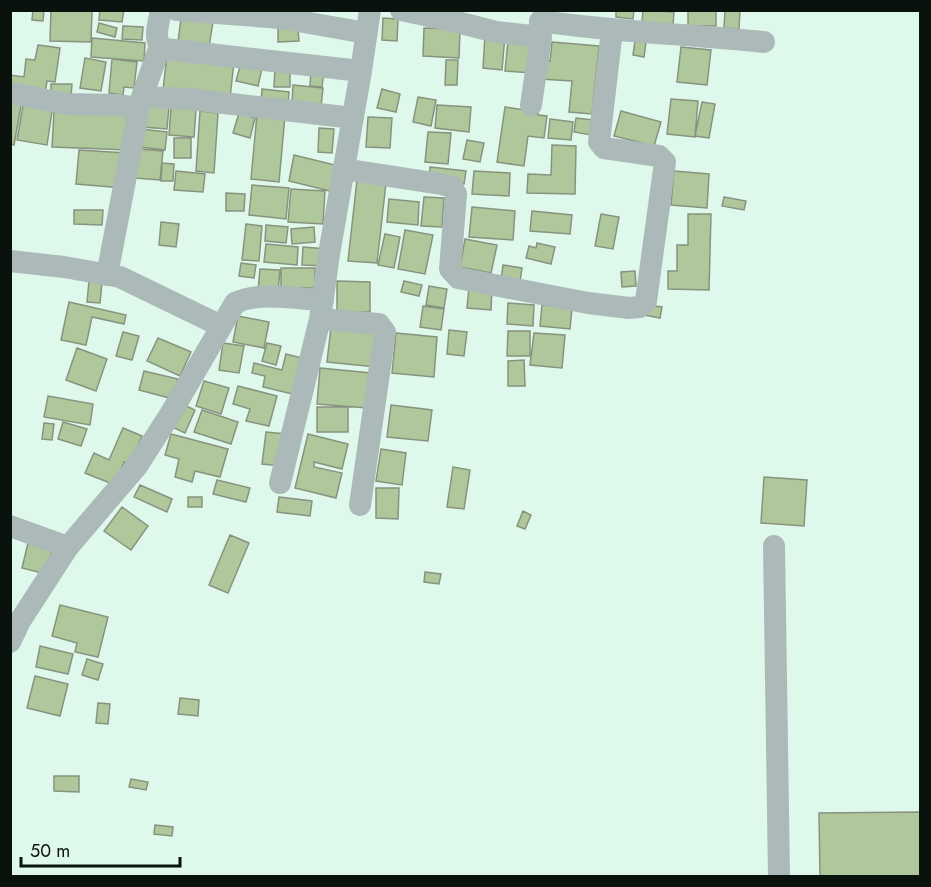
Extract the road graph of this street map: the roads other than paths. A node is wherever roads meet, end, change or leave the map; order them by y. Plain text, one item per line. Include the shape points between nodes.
1 (160, 10) edge
2 (177, 10) edge
3 (370, 10) edge
4 (401, 10) edge
5 (540, 23) edge
6 (612, 30) junction
7 (366, 33) junction
8 (764, 42) dead end
9 (160, 46) junction
10 (361, 71) junction
11 (10, 93) edge
12 (140, 102) junction
13 (531, 105) dead end
14 (353, 118) junction
15 (343, 169) junction
16 (10, 261) edge
17 (107, 275) junction
18 (322, 309) junction
19 (220, 326) junction
20 (280, 483) dead end
21 (360, 505) dead end
22 (10, 526) edge
23 (774, 546) dead end
24 (68, 547) junction
25 (10, 642) edge
26 (779, 876) edge

1 - 9 street
2 - 7 street via 281,18
3 - 7 street
4 - 5 street via 496,32
5 - 6 street
5 - 13 street
6 - 8 street
6 - 15 street via 599,142 604,148 659,156 666,162 646,301 640,307 588,303 458,278 450,269 456,195 452,187
7 - 10 street
9 - 10 street
9 - 12 street
10 - 14 street
11 - 12 street via 67,104
12 - 14 street via 189,99
12 - 17 street
14 - 15 street
15 - 18 street
16 - 17 street
17 - 19 street via 120,277
18 - 19 street via 246,298 235,303
18 - 20 street
18 - 21 street via 379,324 385,332
19 - 24 street via 137,466
22 - 24 street
23 - 26 street
24 - 25 street

